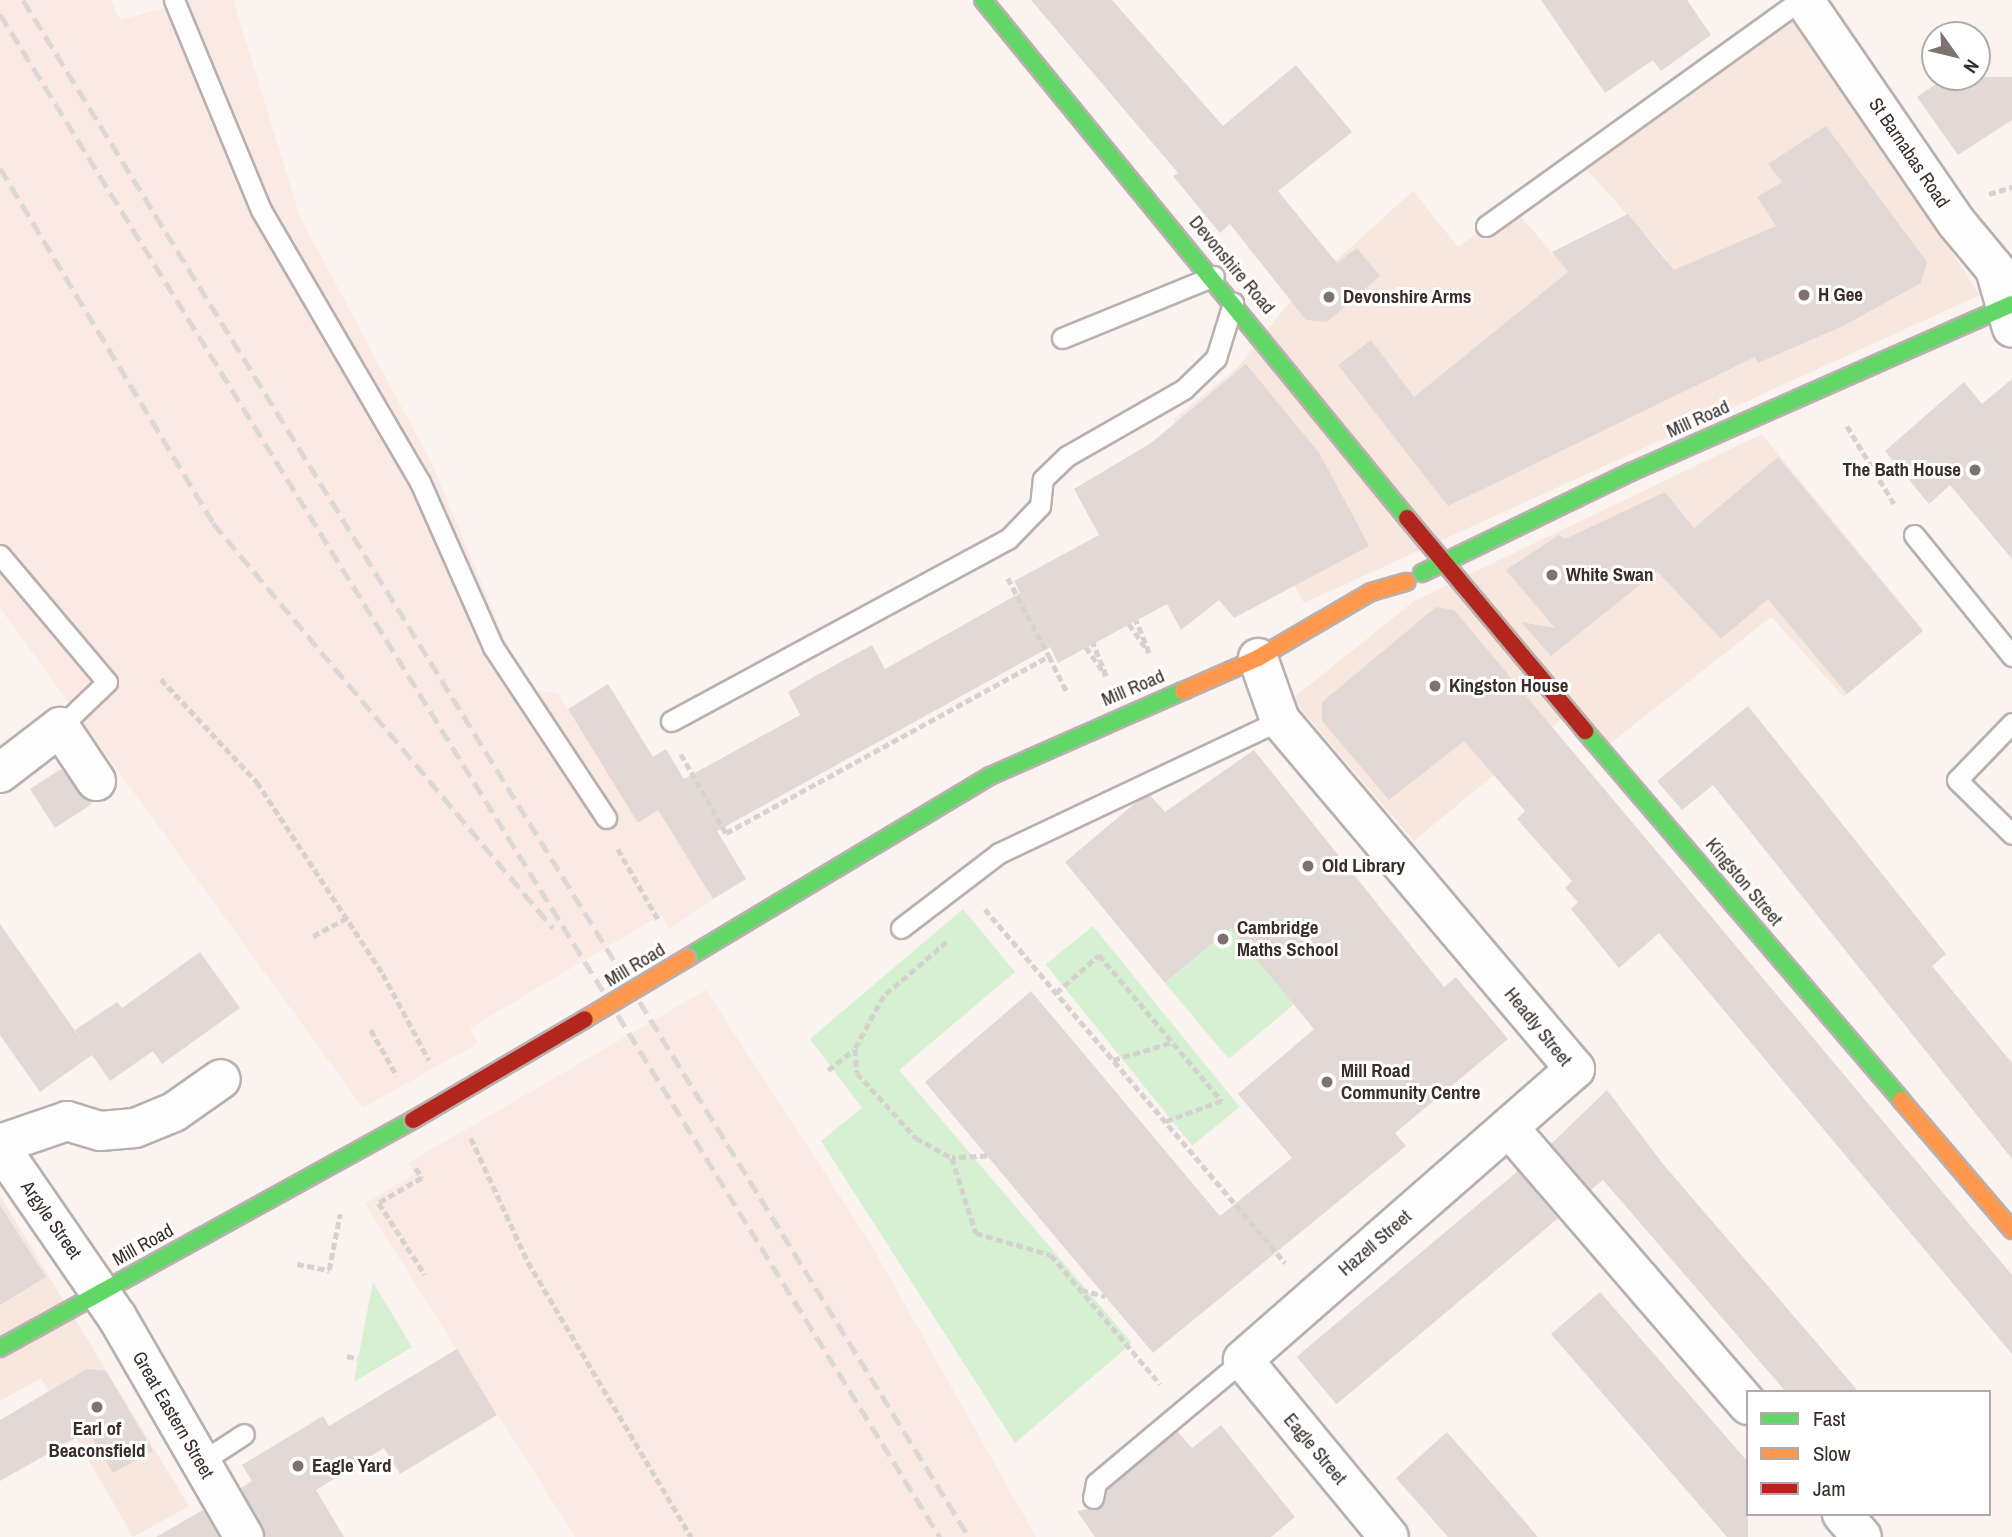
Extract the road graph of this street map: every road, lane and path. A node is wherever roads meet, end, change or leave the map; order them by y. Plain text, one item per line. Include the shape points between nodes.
1 (174, 0) edge
2 (983, 0) edge
3 (1803, 0) edge
4 (1486, 226) dead end
5 (1213, 276) junction
6 (1234, 299) junction
7 (2009, 313) edge
8 (1062, 338) dead end
9 (1823, 387) junction
10 (1914, 535) joint
11 (0, 555) edge
12 (1444, 561) junction
13 (1003, 570) dead end
14 (1136, 620) dead end
15 (1129, 624) dead end
16 (1093, 643) dead end
17 (1086, 647) dead end
18 (1049, 656) junction
19 (2012, 656) edge
20 (1258, 658) junction
21 (1106, 676) junction
22 (1097, 681) dead end
23 (1077, 690) dead end
24 (1280, 720) junction
25 (671, 721) dead end
26 (2012, 723) edge
27 (60, 727) junction
28 (690, 742) dead end
29 (0, 773) edge
30 (96, 781) dead end
31 (606, 818) dead end
32 (2012, 834) edge
33 (615, 843) dead end
34 (658, 917) dead end
35 (347, 918) dead end
36 (975, 918) dead end
37 (901, 928) dead end
38 (955, 935) dead end
39 (313, 936) dead end
40 (1056, 993) junction
41 (371, 1030) dead end
42 (1173, 1042) junction
43 (855, 1049) junction
44 (1113, 1060) junction
45 (828, 1070) dead end
46 (221, 1079) dead end
47 (417, 1118) junction
48 (1165, 1122) junction
49 (1509, 1128) junction
50 (0, 1145) edge
51 (987, 1156) dead end
52 (952, 1158) junction
53 (412, 1161) dead end
54 (340, 1213) dead end
55 (2012, 1230) edge
56 (297, 1264) dead end
57 (425, 1275) dead end
58 (1081, 1289) junction
59 (101, 1293) junction
60 (1105, 1296) dead end
61 (1314, 1296) junction
62 (0, 1348) edge
63 (347, 1356) dead end
64 (358, 1359) dead end
65 (1243, 1360) junction
66 (1746, 1403) edge
67 (1182, 1409) junction
68 (244, 1434) dead end
69 (201, 1462) junction
70 (1093, 1498) dead end
71 (1844, 1516) edge
72 (244, 1537) edge
73 (1389, 1537) edge
74 (1862, 1537) edge

1 - 31 lane via 261,209 421,482 493,647
2 - 5 street, Devonshire Road
3 - 4 lane
3 - 7 street, St Barnabas Road via 1931,186 1995,269
5 - 6 street, Devonshire Road
5 - 8 lane
6 - 12 street, Devonshire Road
6 - 25 lane via 1216,358 1184,389 1067,456 1044,479 1040,506 1008,539
7 - 9 street, Mill Road
9 - 10 path
9 - 12 street, Mill Road
10 - 19 lane
11 - 27 lane via 107,682
12 - 20 street, Mill Road via 1407,582 1371,592 1301,637
12 - 55 street, Kingston Street
13 - 18 path
14 - 15 path via 1149,653
16 - 21 path
17 - 21 path
18 - 23 path via 1067,695
18 - 28 path via 726,833 678,749
20 - 24 street, Headly Street
20 - 47 street, Mill Road, bridge via 990,776
21 - 22 path
24 - 37 lane via 999,853
24 - 49 street, Headly Street via 1575,1069
26 - 32 lane via 1957,780
27 - 29 street
27 - 30 street
33 - 34 path
35 - 39 path
36 - 40 path via 985,909
38 - 43 path via 884,996
40 - 42 path via 1099,955
40 - 44 path
41 - 47 path
42 - 44 path
42 - 48 path via 1222,1101
43 - 45 path
43 - 52 path via 857,1073 916,1138
44 - 48 path
46 - 50 street, Argyle Street via 179,1119 100,1131 67,1121
47 - 59 street, Mill Road
48 - 61 path
49 - 61 street, Hazell Street
49 - 66 street
50 - 59 street, Argyle Street
51 - 52 path
52 - 58 path via 976,1233 1051,1255
53 - 57 path via 422,1178 379,1203
54 - 56 path via 329,1270
58 - 60 path
58 - 67 path
59 - 62 street, Mill Road
59 - 69 street, Great Eastern Street
61 - 65 street, Hazell Street
63 - 64 path
65 - 67 lane
65 - 73 street, Eagle Street
67 - 70 lane via 1096,1483
68 - 69 lane
69 - 72 street, Great Eastern Street
71 - 74 street

